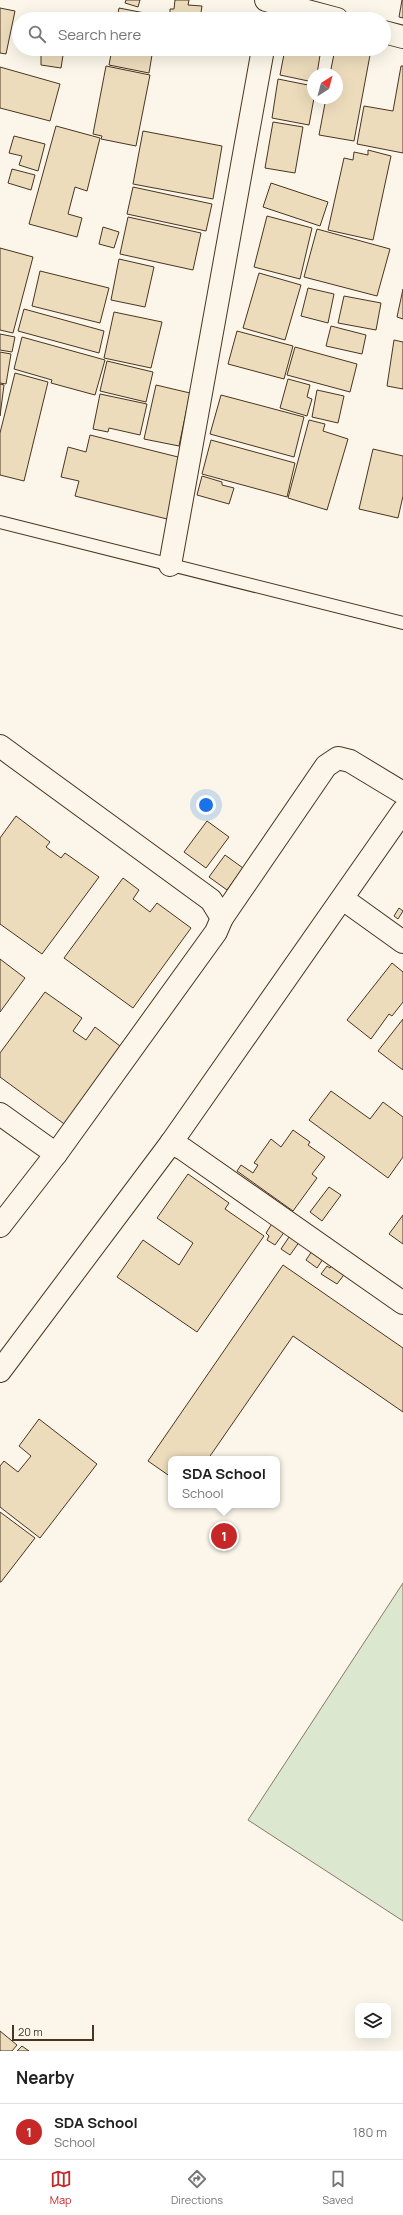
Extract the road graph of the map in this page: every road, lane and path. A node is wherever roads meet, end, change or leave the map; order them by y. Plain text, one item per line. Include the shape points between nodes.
1 (269, 7) edge
2 (297, 12) edge
3 (391, 34) edge
4 (403, 37) edge
5 (262, 56) edge
6 (0, 522) edge
7 (170, 565) junction
8 (403, 624) edge
9 (0, 746) edge
10 (403, 793) edge
11 (403, 811) edge
12 (343, 898) junction
13 (222, 918) junction
14 (403, 942) edge
15 (0, 1114) edge
16 (171, 1143) junction
17 (56, 1154) junction
18 (0, 1226) edge
19 (403, 1303) edge
20 (0, 1371) edge

1 - 2 street
3 - 4 street
5 - 7 street
6 - 7 lane
7 - 8 lane
9 - 13 street via 211,900
10 - 13 street via 350,761 338,758 326,766
11 - 12 street
12 - 14 street
12 - 16 street
13 - 17 street via 216,932
15 - 17 street
16 - 19 street via 208,1166
16 - 20 street
17 - 18 street

